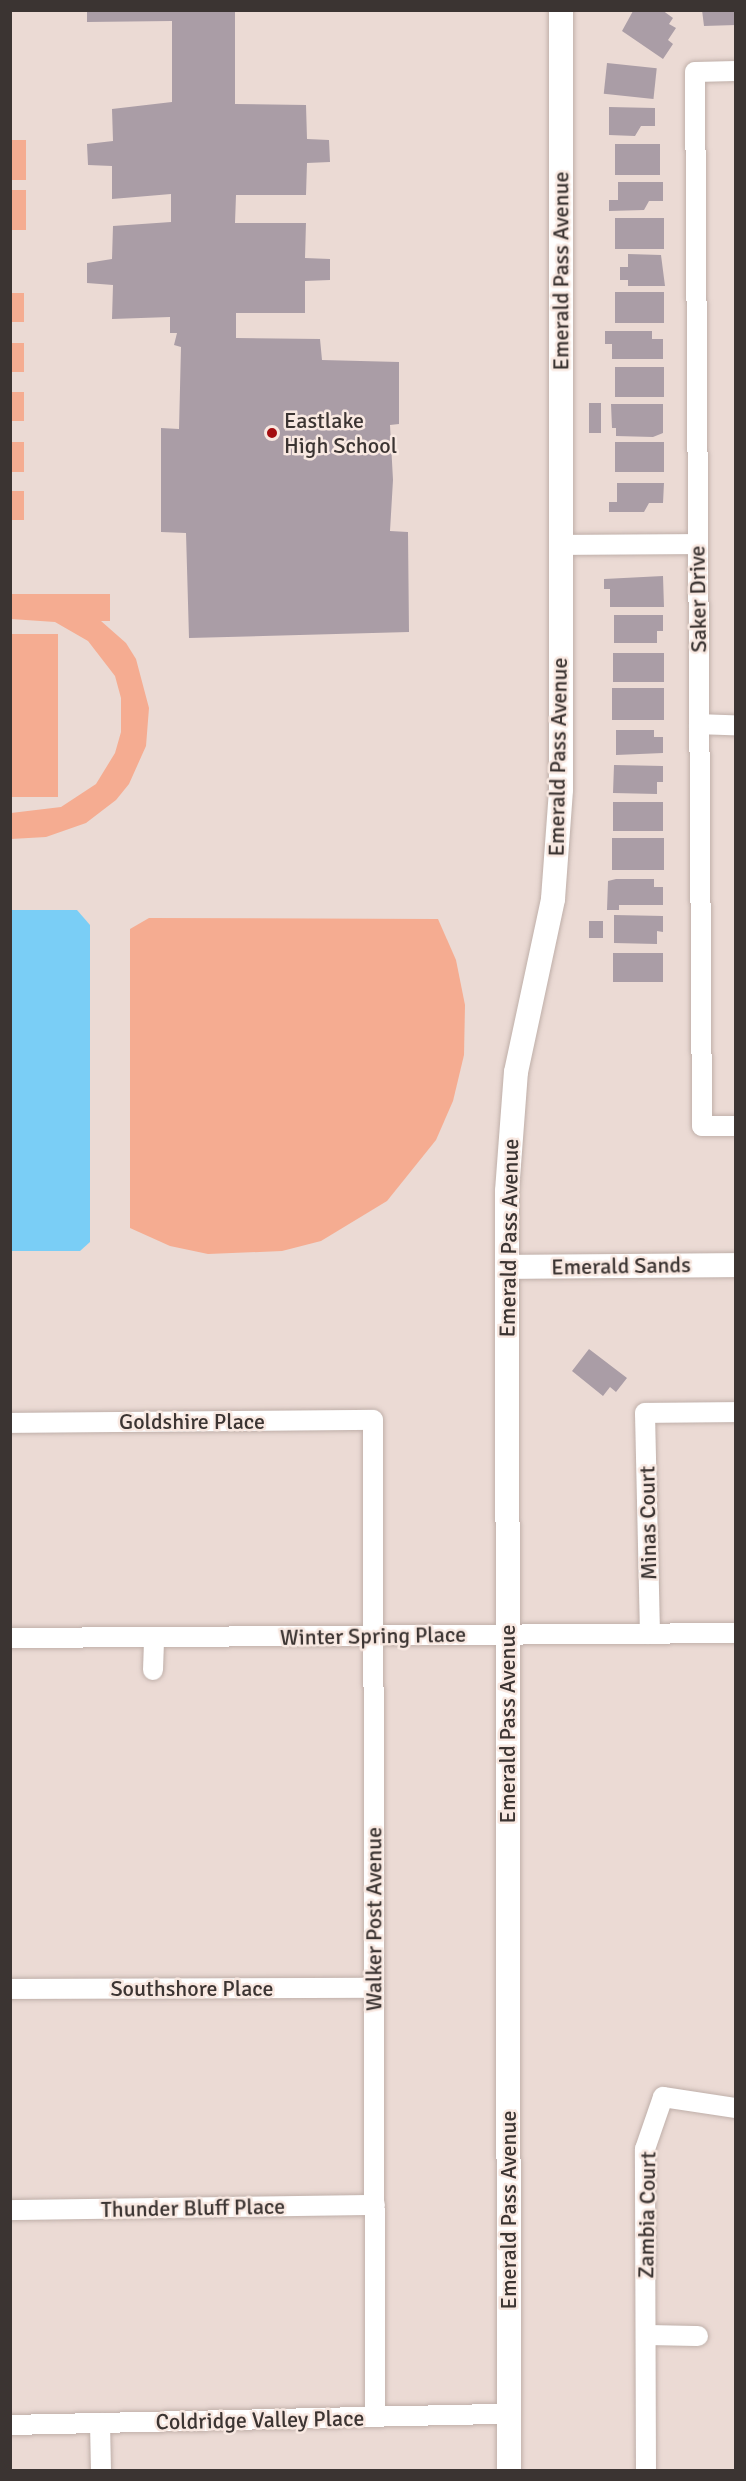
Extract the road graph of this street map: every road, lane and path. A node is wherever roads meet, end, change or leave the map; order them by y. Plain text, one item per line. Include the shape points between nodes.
1 (561, 10) edge
2 (735, 71) edge
3 (697, 544) junction
4 (560, 545) junction
5 (699, 724) junction
6 (735, 725) edge
7 (735, 1126) edge
8 (735, 1264) edge
9 (507, 1267) junction
10 (735, 1412) edge
11 (373, 1420) joint
12 (10, 1423) edge
13 (735, 1633) edge
14 (508, 1634) junction
15 (650, 1634) junction
16 (374, 1637) junction
17 (10, 1638) edge
18 (154, 1638) junction
19 (153, 1670) dead end
20 (374, 1988) junction
21 (10, 1989) edge
22 (735, 2108) edge
23 (375, 2205) junction
24 (10, 2210) edge
25 (646, 2335) junction
26 (698, 2337) dead end
27 (509, 2414) junction
28 (375, 2417) junction
29 (100, 2423) junction
30 (10, 2425) edge
31 (101, 2470) edge
32 (509, 2470) edge
33 (646, 2470) edge

1 - 4 street, Emerald Pass Avenue
2 - 3 street, Saker Drive via 695,72
3 - 4 street
3 - 5 street, Saker Drive
4 - 9 street, Emerald Pass Avenue via 561,789 554,887 516,1072 507,1191
5 - 6 street
5 - 7 street, Saker Drive via 702,1126
8 - 9 street, Emerald Sands
9 - 14 street, Emerald Pass Avenue
10 - 15 street, Minas Court via 645,1413
11 - 12 street, Goldshire Place
11 - 16 street, Walker Post Avenue
13 - 15 street, Winter Spring Place
14 - 15 street, Winter Spring Place
14 - 16 street, Winter Spring Place
14 - 27 street, Emerald Pass Avenue
16 - 18 street, Winter Spring Place
16 - 20 street, Walker Post Avenue
17 - 18 street, Winter Spring Place
18 - 19 street
20 - 21 street, Southshore Place
20 - 23 street, Walker Post Avenue
22 - 25 street, Zambia Court via 663,2097 645,2150
23 - 24 street, Thunder Bluff Place
23 - 28 street, Walker Post Avenue
25 - 26 street
25 - 33 street, Zambia Court
27 - 28 street, Coldridge Valley Place
27 - 32 street, Emerald Pass Avenue
28 - 29 street, Coldridge Valley Place
29 - 30 street, Coldridge Valley Place
29 - 31 street

